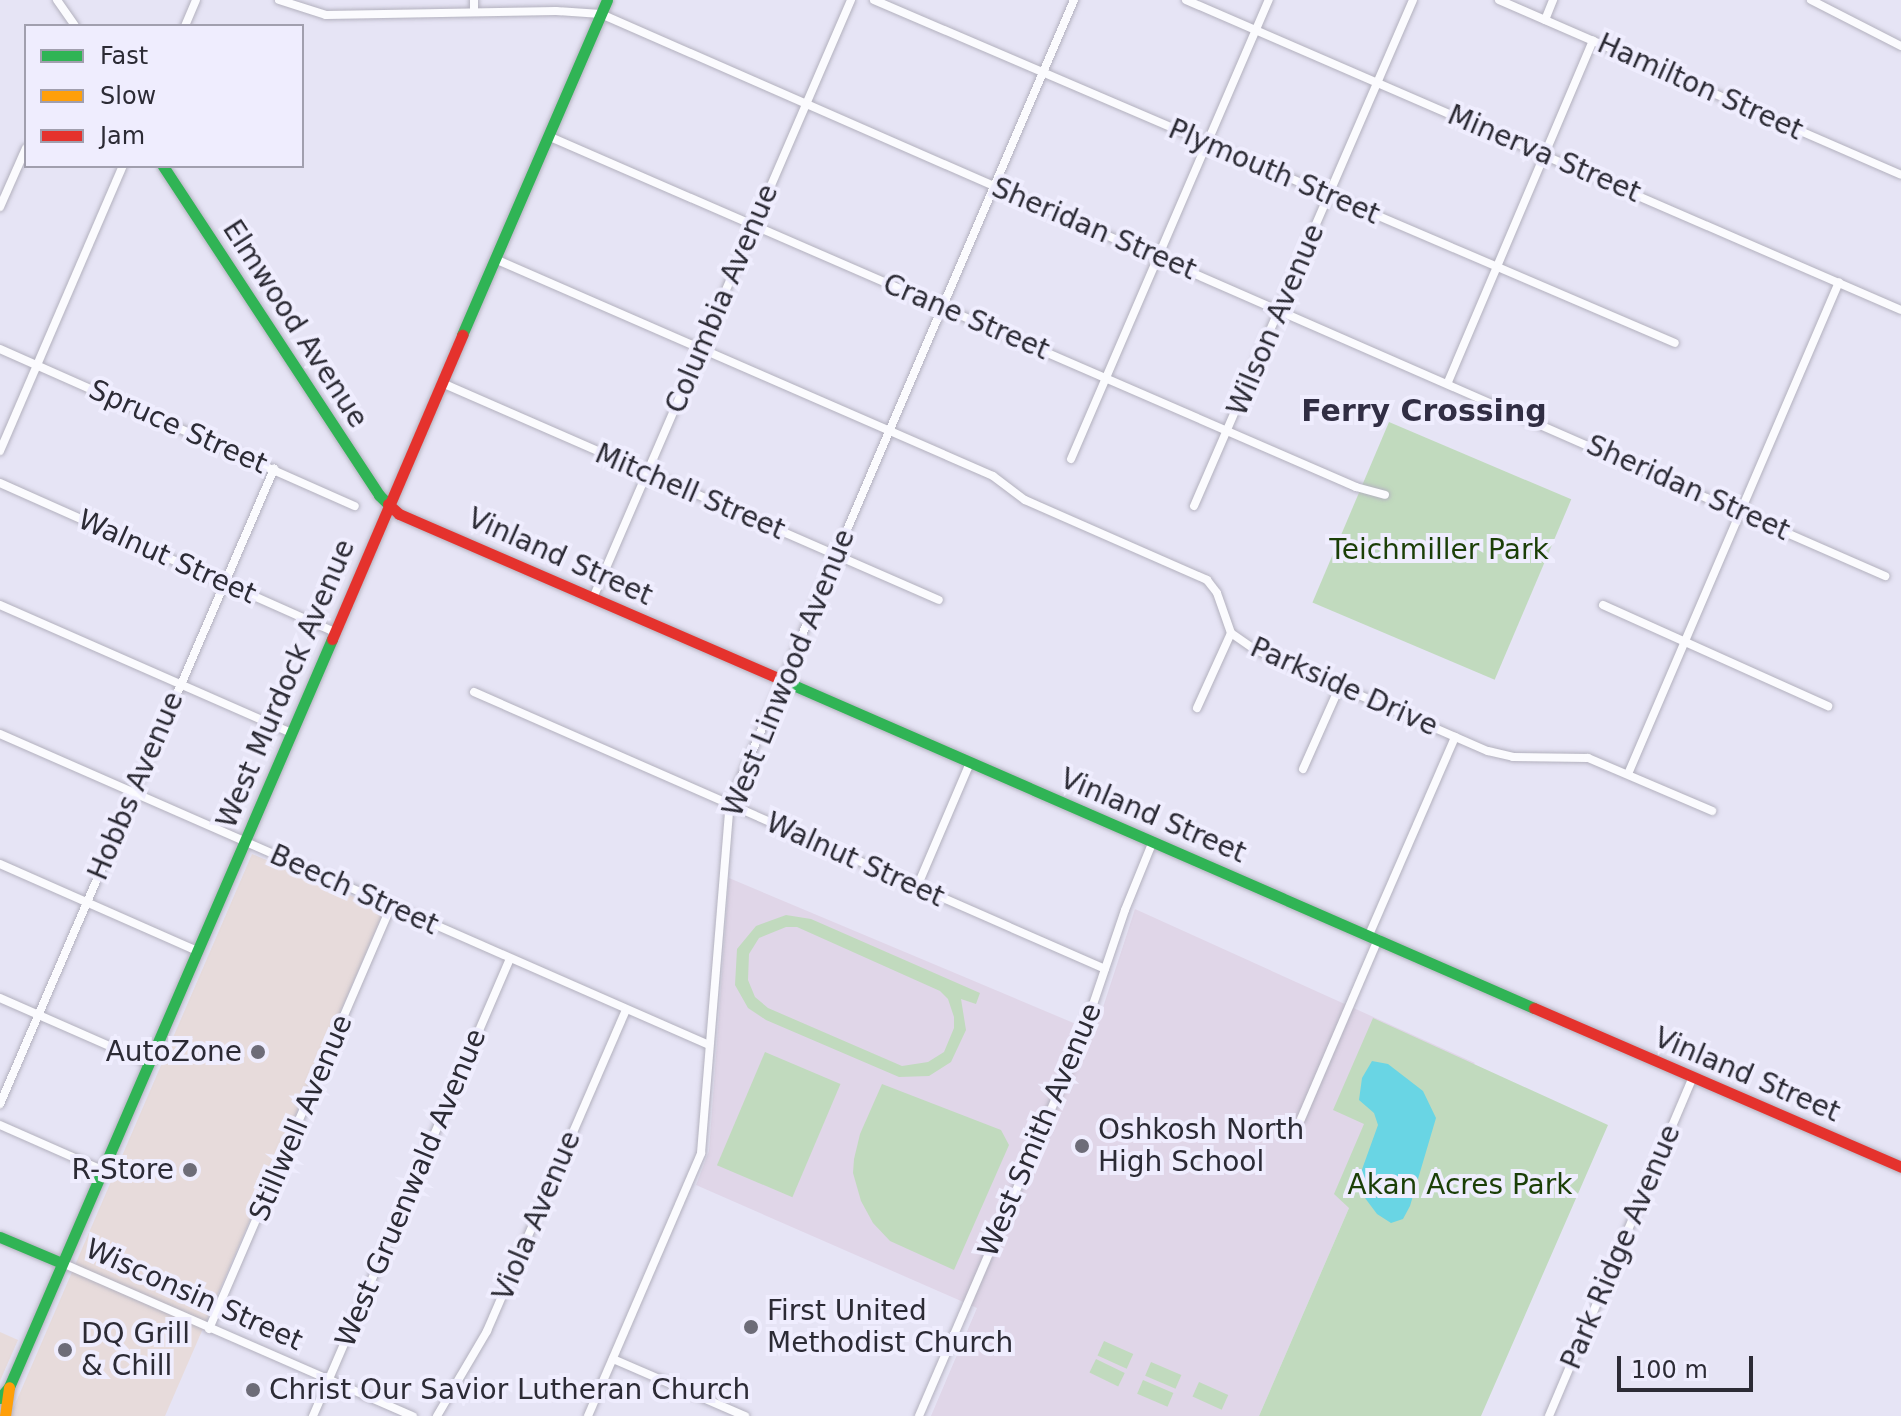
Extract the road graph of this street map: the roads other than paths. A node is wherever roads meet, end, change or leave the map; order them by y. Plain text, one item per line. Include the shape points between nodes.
1 (57, 0) edge
2 (196, 0) edge
3 (279, 0) edge
4 (474, 0) edge
5 (607, 0) edge
6 (851, 0) edge
7 (874, 0) edge
8 (1074, 0) edge
9 (1186, 0) edge
10 (1269, 0) edge
11 (1413, 0) edge
12 (1499, 0) edge
13 (1553, 0) edge
14 (1811, 0) edge
15 (474, 12) junction
16 (601, 14) junction
17 (1545, 20) junction
18 (74, 24) edge
19 (186, 24) edge
20 (1256, 31) junction
21 (1593, 41) junction
22 (1901, 46) edge
23 (1042, 72) junction
24 (1378, 83) junction
25 (805, 104) junction
26 (548, 136) junction
27 (1208, 143) junction
28 (24, 153) edge
29 (1545, 154) junction
30 (122, 168) edge
31 (164, 168) edge
32 (1901, 175) edge
33 (993, 186) junction
34 (1329, 196) junction
35 (0, 207) edge
36 (755, 225) junction
37 (1159, 257) junction
38 (495, 259) junction
39 (1496, 268) junction
40 (1839, 282) junction
41 (942, 307) junction
42 (1280, 309) junction
43 (1901, 310) edge
44 (1675, 343) dead end
45 (0, 349) edge
46 (700, 349) junction
47 (38, 366) junction
48 (1107, 378) junction
49 (1448, 382) junction
50 (442, 383) junction
51 (889, 431) junction
52 (1228, 431) junction
53 (0, 451) edge
54 (1071, 459) dead end
55 (274, 469) junction
56 (645, 473) junction
57 (0, 483) edge
58 (1385, 495) dead end
59 (390, 505) junction
60 (355, 506) dead end
61 (1194, 506) dead end
62 (1741, 511) junction
63 (836, 555) junction
64 (1885, 576) dead end
65 (224, 582) junction
66 (593, 598) junction
67 (939, 600) dead end
68 (0, 605) edge
69 (1603, 605) dead end
70 (334, 632) junction
71 (1231, 633) junction
72 (1684, 641) junction
73 (781, 680) junction
74 (180, 684) junction
75 (1340, 686) junction
76 (474, 692) dead end
77 (1828, 706) dead end
78 (1197, 708) dead end
79 (291, 733) junction
80 (0, 734) edge
81 (1455, 737) junction
82 (970, 763) junction
83 (1303, 769) dead end
84 (1628, 774) junction
85 (133, 792) junction
86 (730, 803) junction
87 (1712, 811) dead end
88 (1153, 841) junction
89 (244, 842) junction
90 (0, 864) edge
91 (917, 887) junction
92 (86, 902) junction
93 (391, 907) junction
94 (1373, 937) junction
95 (197, 951) junction
96 (510, 959) junction
97 (1105, 969) junction
98 (0, 998) edge
99 (626, 1010) junction
100 (38, 1015) junction
101 (709, 1045) junction
102 (148, 1063) junction
103 (1693, 1077) junction
104 (0, 1104) edge
105 (1301, 1119) dead end
106 (0, 1125) edge
107 (1901, 1167) edge
108 (102, 1170) junction
109 (0, 1237) edge
110 (62, 1263) junction
111 (209, 1329) junction
112 (613, 1359) junction
113 (329, 1380) junction
114 (9, 1387) junction
115 (0, 1398) edge
116 (5, 1416) edge
117 (313, 1416) edge
118 (413, 1416) edge
119 (437, 1416) edge
120 (588, 1416) edge
121 (745, 1416) edge
122 (919, 1416) edge
123 (1549, 1416) edge

1 - 18 street
2 - 19 street
3 - 15 street, Sheridan Street via 326,15
4 - 15 street
5 - 16 street, West Murdock Avenue
6 - 25 street, Columbia Avenue
7 - 23 street, Plymouth Street
8 - 23 street, West Linwood Avenue
9 - 20 street, Minerva Street
10 - 20 street
11 - 24 street, Wilson Avenue
12 - 17 street, Hamilton Street
13 - 17 street
14 - 22 street
15 - 16 street, Sheridan Street
16 - 25 street, Sheridan Street
16 - 26 street, West Murdock Avenue
17 - 21 street, Hamilton Street
20 - 24 street, Minerva Street
20 - 27 street
21 - 29 street
21 - 32 street, Hamilton Street
23 - 27 street, Plymouth Street
23 - 33 street, West Linwood Avenue
24 - 29 street, Minerva Street
24 - 34 street, Wilson Avenue
25 - 33 street, Sheridan Street
25 - 36 street, Columbia Avenue
26 - 36 street, Crane Street
26 - 38 street, West Murdock Avenue
27 - 34 street, Plymouth Street
27 - 37 street
28 - 35 street
29 - 39 street
29 - 40 street, Minerva Street
30 - 47 street
31 - 59 street, Elmwood Avenue
33 - 37 street, Sheridan Street
33 - 41 street, West Linwood Avenue
34 - 39 street, Plymouth Street
34 - 42 street, Wilson Avenue
36 - 41 street, Crane Street
36 - 46 street, Columbia Avenue
37 - 42 street, Sheridan Street
37 - 48 street
38 - 46 street, Parkside Drive
38 - 50 street, West Murdock Avenue
39 - 44 street, Plymouth Street
39 - 49 street
40 - 43 street, Minerva Street
40 - 62 street
41 - 48 street, Crane Street
41 - 51 street, West Linwood Avenue
42 - 49 street, Sheridan Street
42 - 52 street, Wilson Avenue
45 - 47 street, Spruce Street
46 - 51 street, Parkside Drive
46 - 56 street, Columbia Avenue
47 - 53 street
47 - 55 street, Spruce Street
48 - 52 street, Crane Street
48 - 54 street
49 - 62 street, Sheridan Street
50 - 56 street, Mitchell Street
50 - 59 street, West Murdock Avenue
51 - 63 street, West Linwood Avenue
51 - 71 street, Parkside Drive via 993,476 1025,500 1207,580 1221,601
52 - 58 street, Crane Street
52 - 61 street, Wilson Avenue
55 - 60 street, Spruce Street
55 - 65 street, Hobbs Avenue
56 - 63 street, Mitchell Street
56 - 66 street, Columbia Avenue
57 - 65 street, Walnut Street
59 - 66 street, Vinland Street via 399,514
59 - 70 street, West Murdock Avenue
62 - 64 street, Sheridan Street
62 - 72 street
63 - 67 street, Mitchell Street
63 - 73 street, West Linwood Avenue
65 - 70 street, Walnut Street
65 - 74 street, Hobbs Avenue
66 - 73 street, Vinland Street
68 - 74 street
69 - 72 street
70 - 79 street, West Murdock Avenue
71 - 75 street, Parkside Drive via 1245,645
71 - 78 street
72 - 77 street
72 - 84 street
73 - 82 street, Vinland Street
73 - 86 street, West Linwood Avenue
74 - 79 street
74 - 85 street, Hobbs Avenue
75 - 81 street, Parkside Drive
75 - 83 street
76 - 86 street, Walnut Street
79 - 89 street, West Murdock Avenue
80 - 85 street, Beech Street
81 - 84 street, Parkside Drive via 1506,756 1578,756
81 - 94 street
82 - 88 street, Vinland Street
82 - 91 street
84 - 87 street, Parkside Drive
85 - 89 street, Beech Street
85 - 92 street, Hobbs Avenue
86 - 91 street, Walnut Street
86 - 101 street, West Linwood Avenue
88 - 94 street, Vinland Street
88 - 97 street, West Smith Avenue
89 - 93 street, Beech Street
89 - 95 street, West Murdock Avenue
90 - 92 street
91 - 97 street, Walnut Street
92 - 95 street
92 - 100 street, Hobbs Avenue
93 - 96 street, Beech Street
93 - 111 street, Stillwell Avenue
94 - 103 street, Vinland Street
94 - 105 street
95 - 102 street, West Murdock Avenue
96 - 99 street, Beech Street
96 - 113 street, West Gruenwald Avenue
97 - 122 street, West Smith Avenue via 1081,1040
98 - 100 street
99 - 101 street, Beech Street
99 - 119 street, Viola Avenue via 487,1331
100 - 102 street
100 - 104 street, Hobbs Avenue
101 - 112 street, West Linwood Avenue via 701,1153
102 - 108 street, West Murdock Avenue
103 - 107 street, Vinland Street
103 - 123 street, Park Ridge Avenue
106 - 108 street
108 - 110 street, West Murdock Avenue
109 - 110 street, Wisconsin Street
110 - 111 street, Wisconsin Street
110 - 114 street, West Murdock Avenue
111 - 113 street, Wisconsin Street
112 - 120 street, West Linwood Avenue
112 - 121 street
113 - 117 street, West Gruenwald Avenue
113 - 118 street, Wisconsin Street
114 - 115 street, West Murdock Avenue
114 - 116 street, West Murdock Avenue

